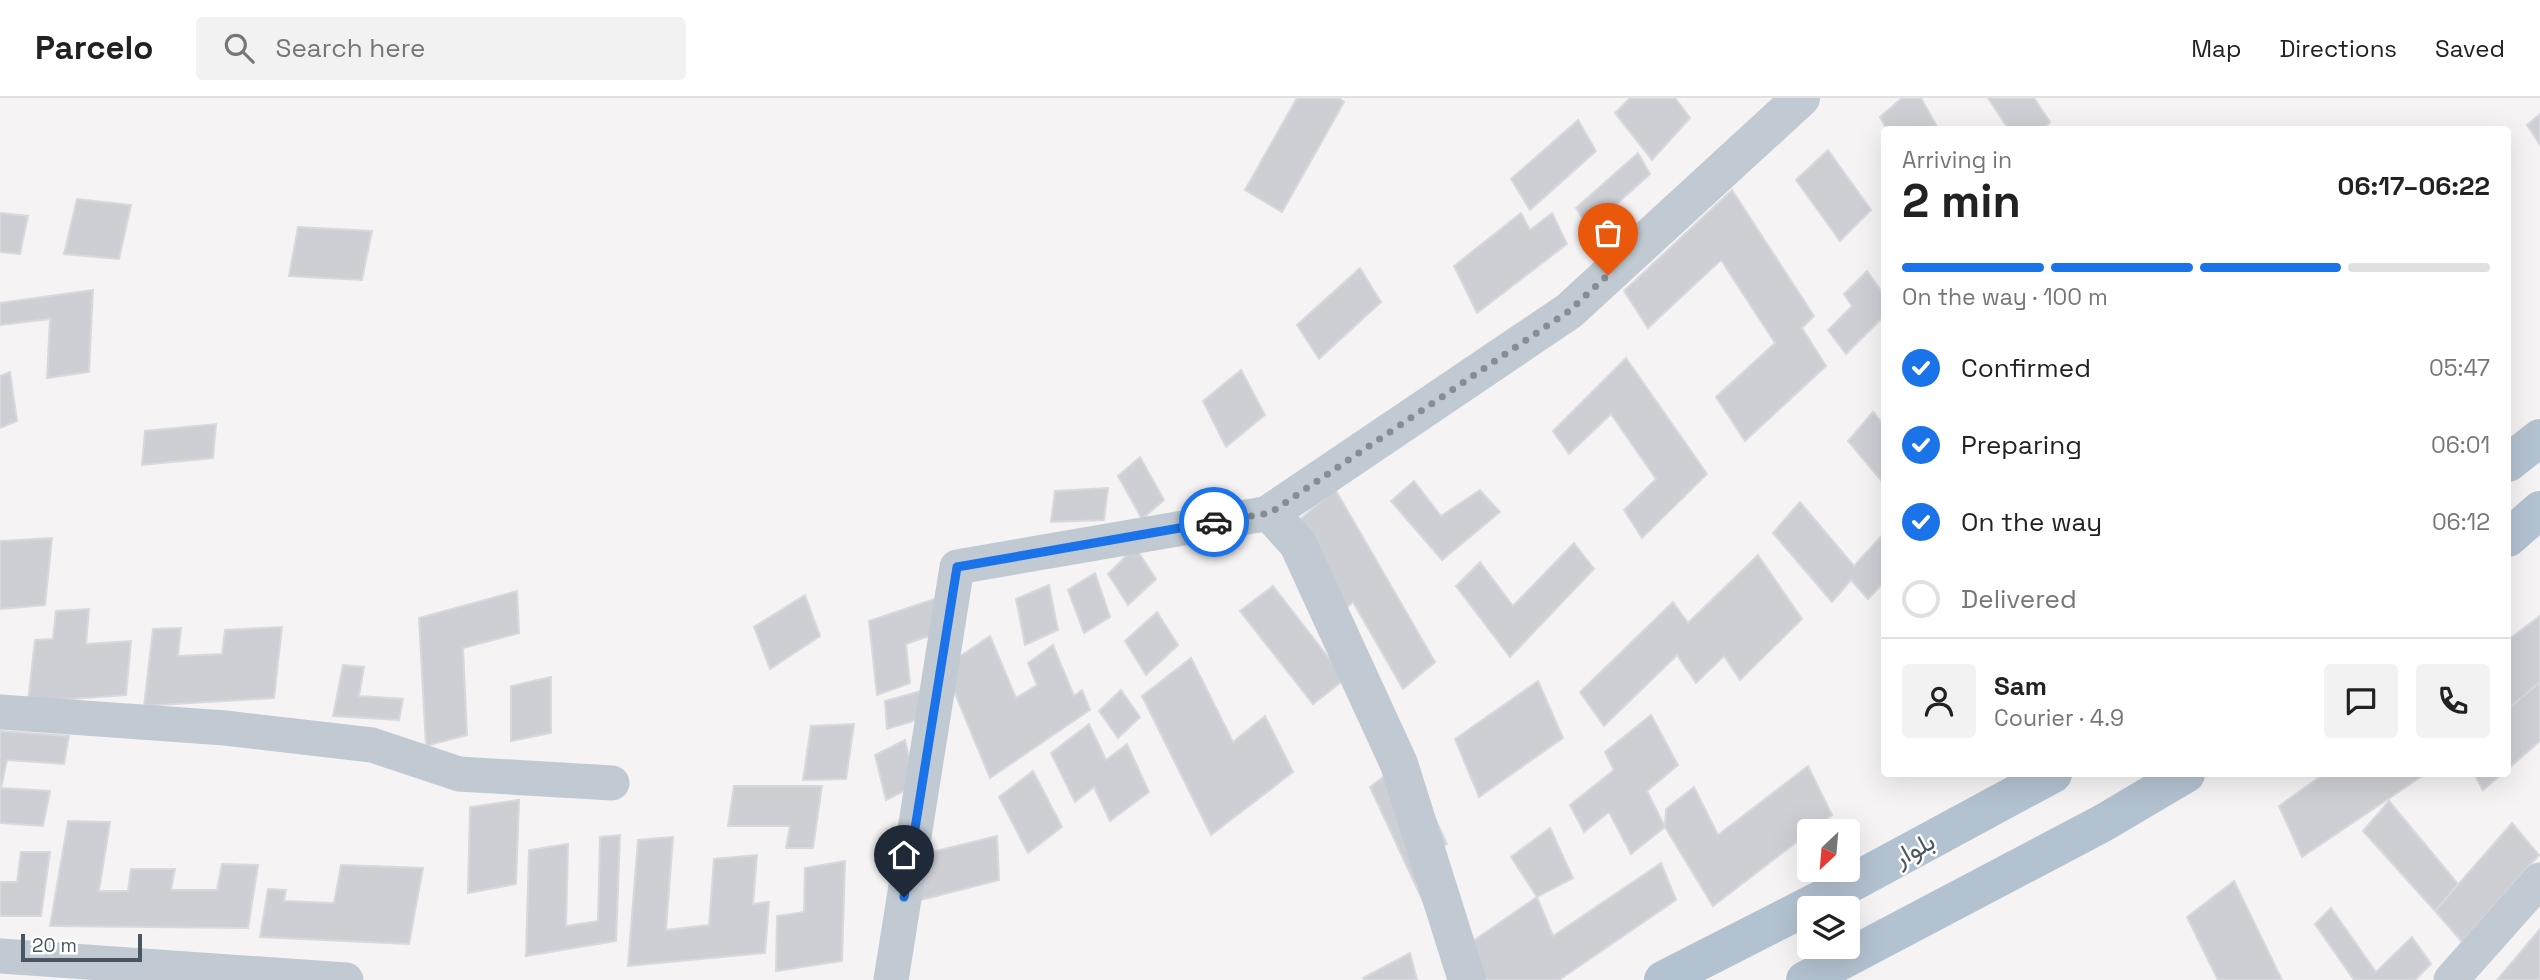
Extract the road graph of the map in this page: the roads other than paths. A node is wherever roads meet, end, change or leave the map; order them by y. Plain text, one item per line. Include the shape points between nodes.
1 (1801, 98) edge
2 (2540, 438) edge
3 (2511, 461) edge
4 (2540, 510) edge
5 (1270, 513) junction
6 (2511, 535) edge
7 (0, 712) edge
8 (2047, 777) edge
9 (2181, 777) edge
10 (612, 783) dead end
11 (2540, 880) edge
12 (0, 956) edge
13 (346, 980) edge
14 (891, 980) edge
15 (1467, 980) edge
16 (1663, 980) edge
17 (1805, 980) edge
18 (2451, 980) edge

1 - 5 street via 1569,311
2 - 3 main road
4 - 6 main road
5 - 14 street via 957,567
5 - 15 street via 1298,544 1399,764
7 - 10 street via 225,728 373,745 459,774
8 - 16 main road, بلوار
9 - 17 main road
11 - 18 street
12 - 13 street

